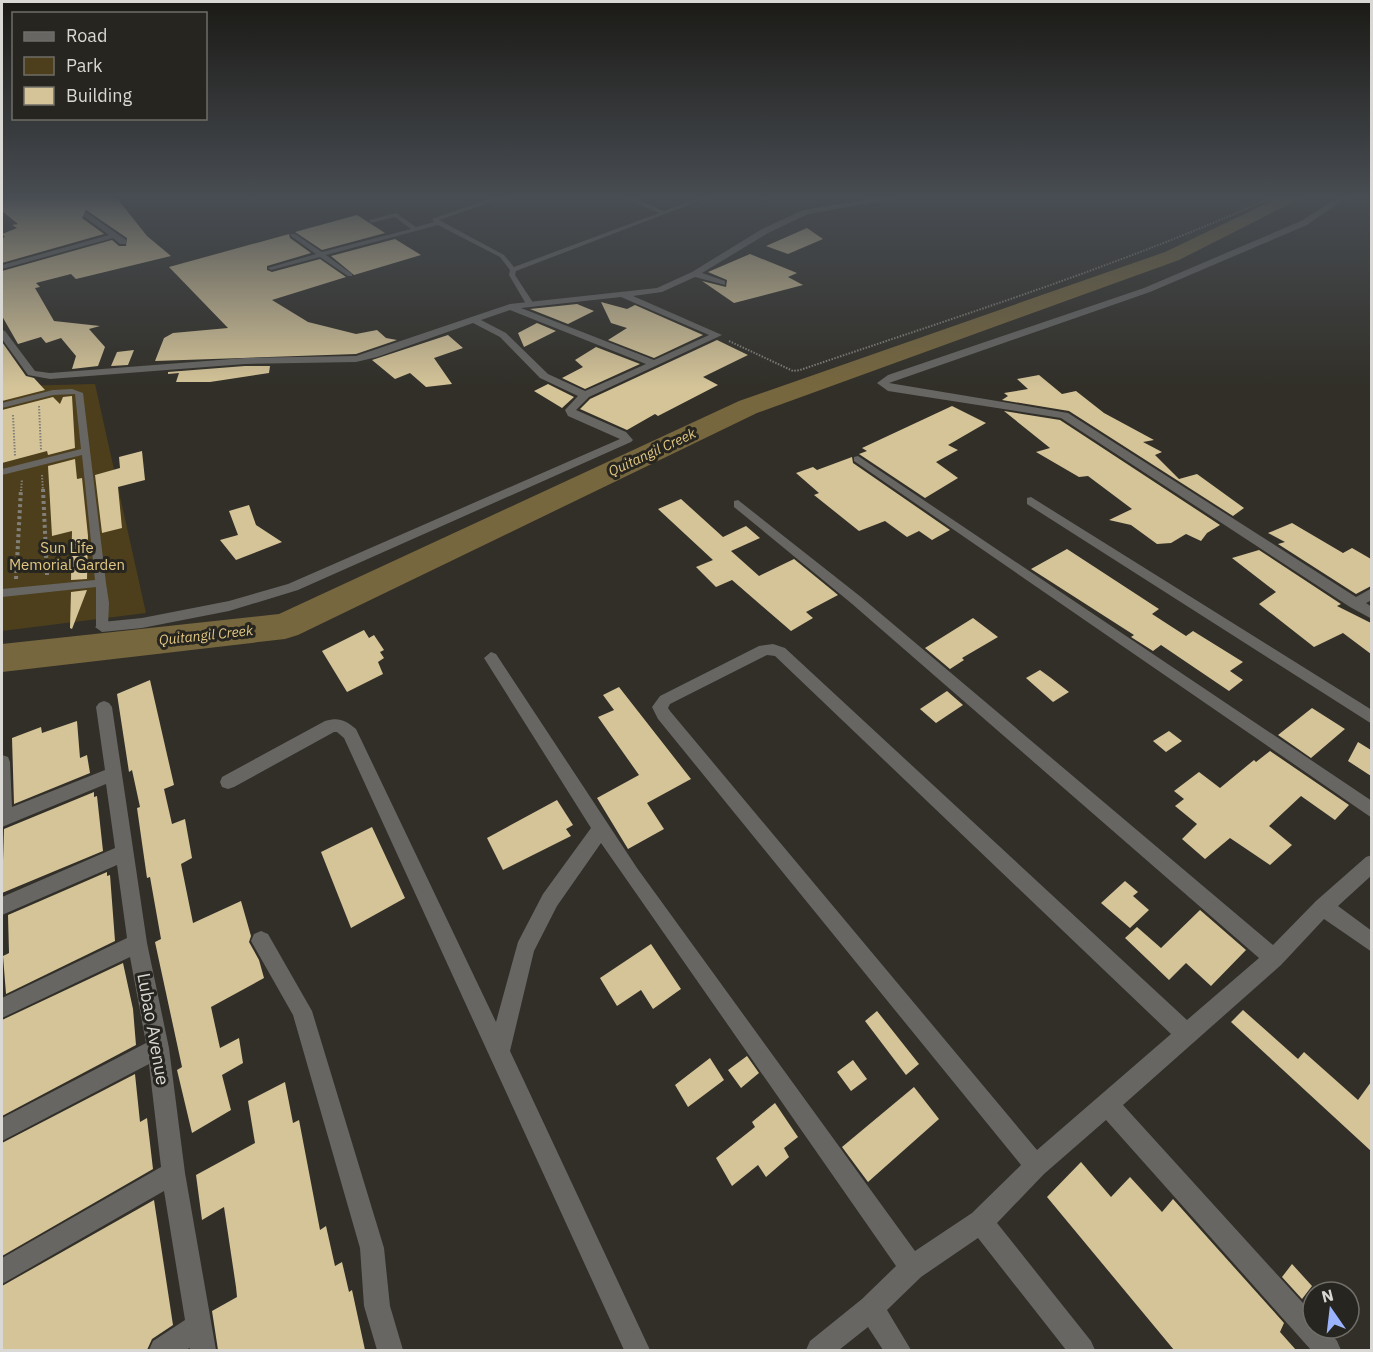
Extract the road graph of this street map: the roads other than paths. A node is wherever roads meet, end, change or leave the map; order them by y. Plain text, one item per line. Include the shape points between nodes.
1 (27, 260) edge
2 (299, 260) edge
3 (329, 260) edge
4 (505, 260) edge
5 (539, 260) edge
6 (718, 260) edge
7 (1218, 260) edge
8 (2, 267) edge
9 (271, 268) dead end
10 (513, 270) junction
11 (695, 274) junction
12 (350, 275) dead end
13 (722, 283) dead end
14 (622, 294) junction
15 (530, 304) junction
16 (510, 307) junction
17 (473, 320) junction
18 (2, 333) edge
19 (655, 363) junction
20 (65, 376) junction
21 (43, 395) junction
22 (585, 395) junction
23 (2, 405) edge
24 (85, 451) junction
25 (858, 459) dead end
26 (2, 472) edge
27 (1031, 501) dead end
28 (738, 504) dead end
29 (101, 583) junction
30 (2, 593) edge
31 (1371, 594) edge
32 (1355, 604) junction
33 (1371, 614) edge
34 (102, 627) joint
35 (491, 658) dead end
36 (104, 707) dead end
37 (1371, 718) edge
38 (2, 762) edge
39 (113, 774) junction
40 (228, 782) dead end
41 (1371, 811) edge
42 (3, 818) edge
43 (601, 828) junction
44 (126, 852) junction
45 (1371, 863) edge
46 (2, 906) edge
47 (1323, 907) junction
48 (261, 941) dead end
49 (137, 943) junction
50 (1371, 943) edge
51 (1274, 958) junction
52 (2, 1008) edge
53 (1188, 1035) junction
54 (158, 1048) junction
55 (499, 1052) junction
56 (1108, 1105) junction
57 (2, 1130) edge
58 (1036, 1166) junction
59 (173, 1173) junction
60 (981, 1222) junction
61 (912, 1268) junction
62 (2, 1272) edge
63 (871, 1308) junction
64 (201, 1338) edge
65 (162, 1350) edge
66 (390, 1350) edge
67 (637, 1350) edge
68 (819, 1350) edge
69 (898, 1350) edge
70 (1082, 1350) edge
71 (1328, 1350) edge

1 - 8 street
2 - 9 lane
3 - 12 lane
4 - 10 lane
5 - 10 lane
6 - 11 street
7 - 32 street via 1147,290 1006,336 882,384 1064,415
10 - 15 lane via 512,275
11 - 13 street
11 - 14 street via 659,290
14 - 15 street
14 - 19 street via 717,335
15 - 16 street
16 - 17 street
16 - 19 street
17 - 20 street via 356,359 245,361
17 - 22 street via 503,335 544,376
18 - 20 street via 32,373
19 - 22 street
20 - 21 lane
21 - 23 lane
21 - 24 lane via 69,390 79,393
22 - 34 street via 570,410 572,414 627,440 293,587 229,606
24 - 26 lane via 19,464
24 - 29 lane
25 - 41 street
27 - 37 street
28 - 51 street via 856,600
29 - 30 lane
29 - 34 lane
31 - 32 street
32 - 33 street
35 - 43 street
36 - 39 street, Lubao Avenue
38 - 42 street
39 - 42 street
39 - 44 street, Lubao Avenue
40 - 55 street via 331,726 340,725 350,734
43 - 55 street via 550,900 525,949
43 - 61 street
44 - 46 street
44 - 49 street, Lubao Avenue
45 - 47 street
47 - 50 street
47 - 51 street
48 - 66 street via 302,1011 372,1248 377,1306
49 - 52 street
49 - 54 street, Lubao Avenue
51 - 53 street
53 - 56 street
53 - 58 street via 780,652 773,648 764,650 665,700 660,707 663,715 725,785
54 - 57 street
54 - 59 street, Lubao Avenue
55 - 67 street
56 - 58 street
56 - 71 street
58 - 60 street
59 - 62 street
59 - 64 street, Lubao Avenue
60 - 61 street
60 - 70 street
61 - 63 street
63 - 68 street
63 - 69 street
64 - 65 street

